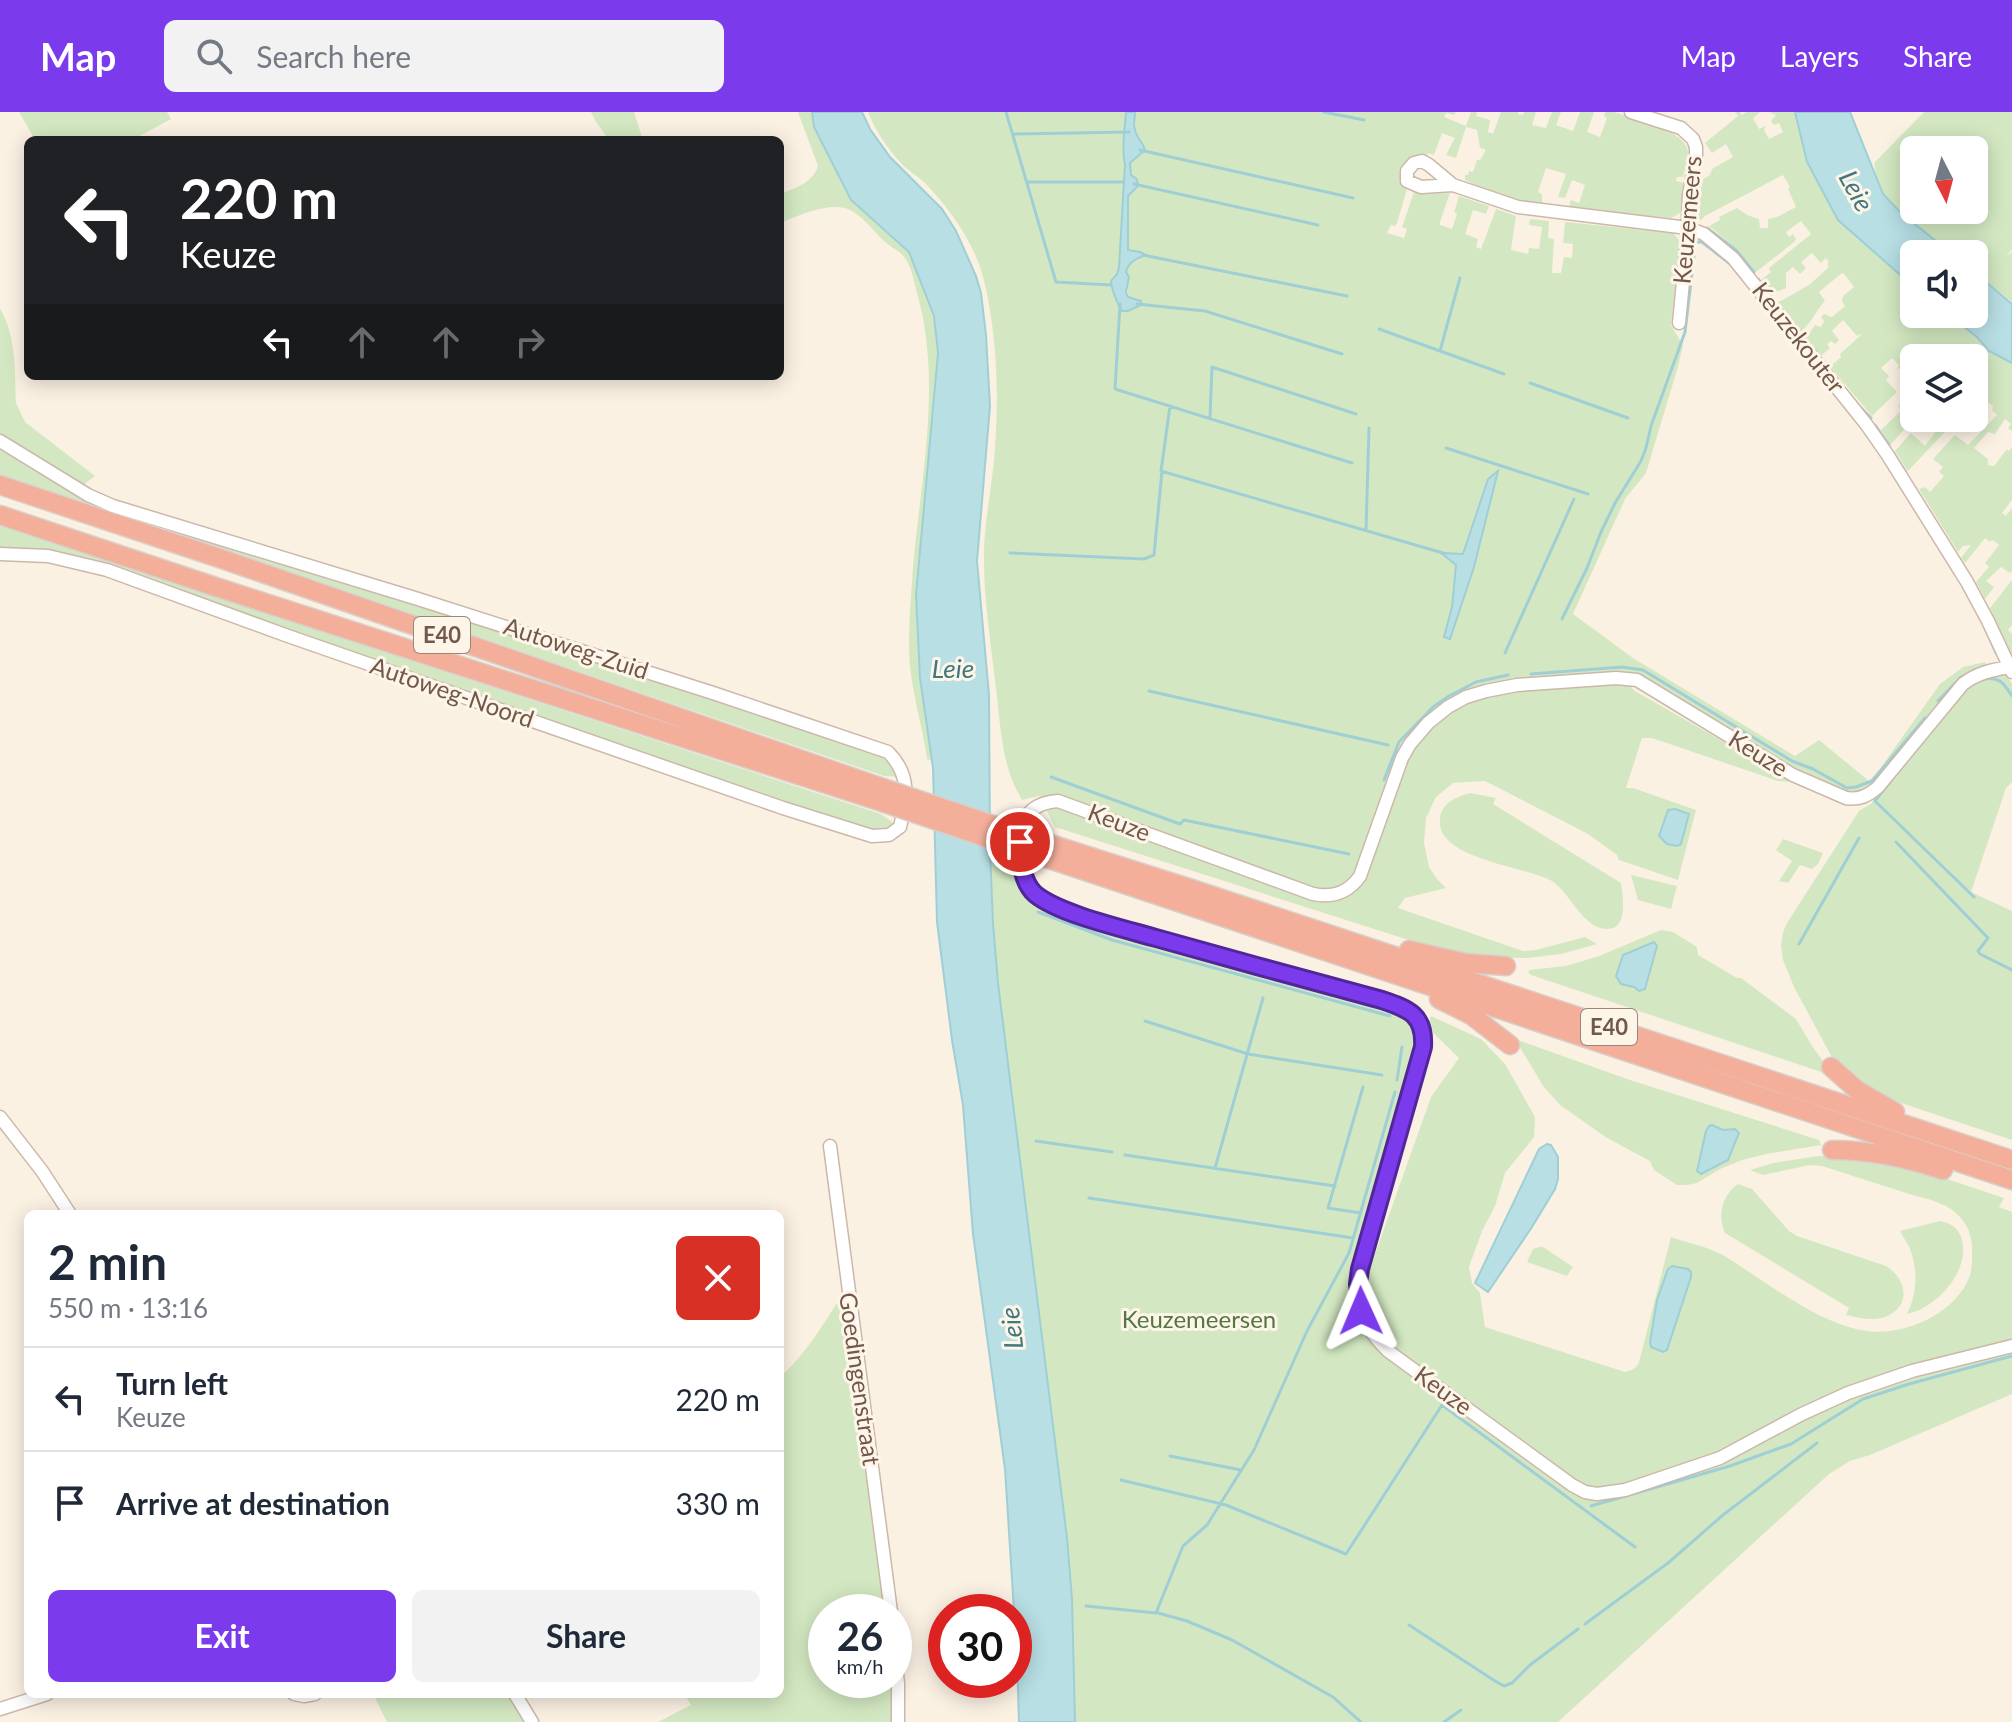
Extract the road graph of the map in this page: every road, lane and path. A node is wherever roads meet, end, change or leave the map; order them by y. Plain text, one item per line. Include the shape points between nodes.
1 (1631, 112) edge
2 (1453, 185) dead end
3 (1688, 228) junction
4 (1679, 323) dead end
5 (0, 441) edge
6 (0, 485) edge
7 (0, 515) edge
8 (0, 554) edge
9 (2011, 669) edge
10 (882, 795) junction
11 (900, 827) joint
12 (1041, 848) junction
13 (1286, 920) junction
14 (1506, 966) dead end
15 (1410, 980) junction
16 (1510, 1045) dead end
17 (1831, 1067) dead end
18 (0, 1117) edge
19 (1932, 1134) junction
20 (830, 1146) dead end
21 (1832, 1150) dead end
22 (2012, 1160) edge
23 (2012, 1180) edge
24 (2012, 1191) edge
25 (67, 1210) edge
26 (2012, 1346) edge
27 (889, 1594) edge
28 (34, 1698) edge
29 (517, 1698) edge
30 (898, 1698) edge
31 (0, 1709) edge
32 (532, 1722) edge
33 (898, 1722) edge

1 - 3 street, Keuzemeers via 1681,128 1693,139
2 - 3 street, Keuzekouter via 1533,210
3 - 4 street, Keuzemeers
3 - 9 street, Keuzekouter via 1733,258 1866,424 1967,582
5 - 11 street, Autoweg-Zuid via 113,506 433,603 888,752 904,776
6 - 10 highway, E40
7 - 10 highway, E40
8 - 11 street, Autoweg-Noord via 48,556 107,570 872,836 889,835
9 - 26 street, Keuze via 1983,673 1963,684 1878,787 1854,799 1793,775 1637,680 1517,685 1466,697 1428,723 1410,744 1360,876 1337,895 1313,894 1058,801 1033,808 1020,842 1027,884 1059,907 1412,1012 1423,1047 1360,1269 1361,1311 1388,1351 1585,1492 1625,1490 1720,1458 1848,1393
10 - 12 highway, E40, bridge
12 - 13 highway, E40
12 - 15 highway, E40
13 - 14 highway via 1466,963
13 - 19 highway, E40
15 - 16 highway
15 - 23 highway, E40
17 - 19 highway via 1857,1090
18 - 25 street
19 - 22 highway, E40
20 - 27 street, Goedingenstraat
21 - 24 highway via 1910,1159
28 - 31 street
29 - 32 street
30 - 33 street

